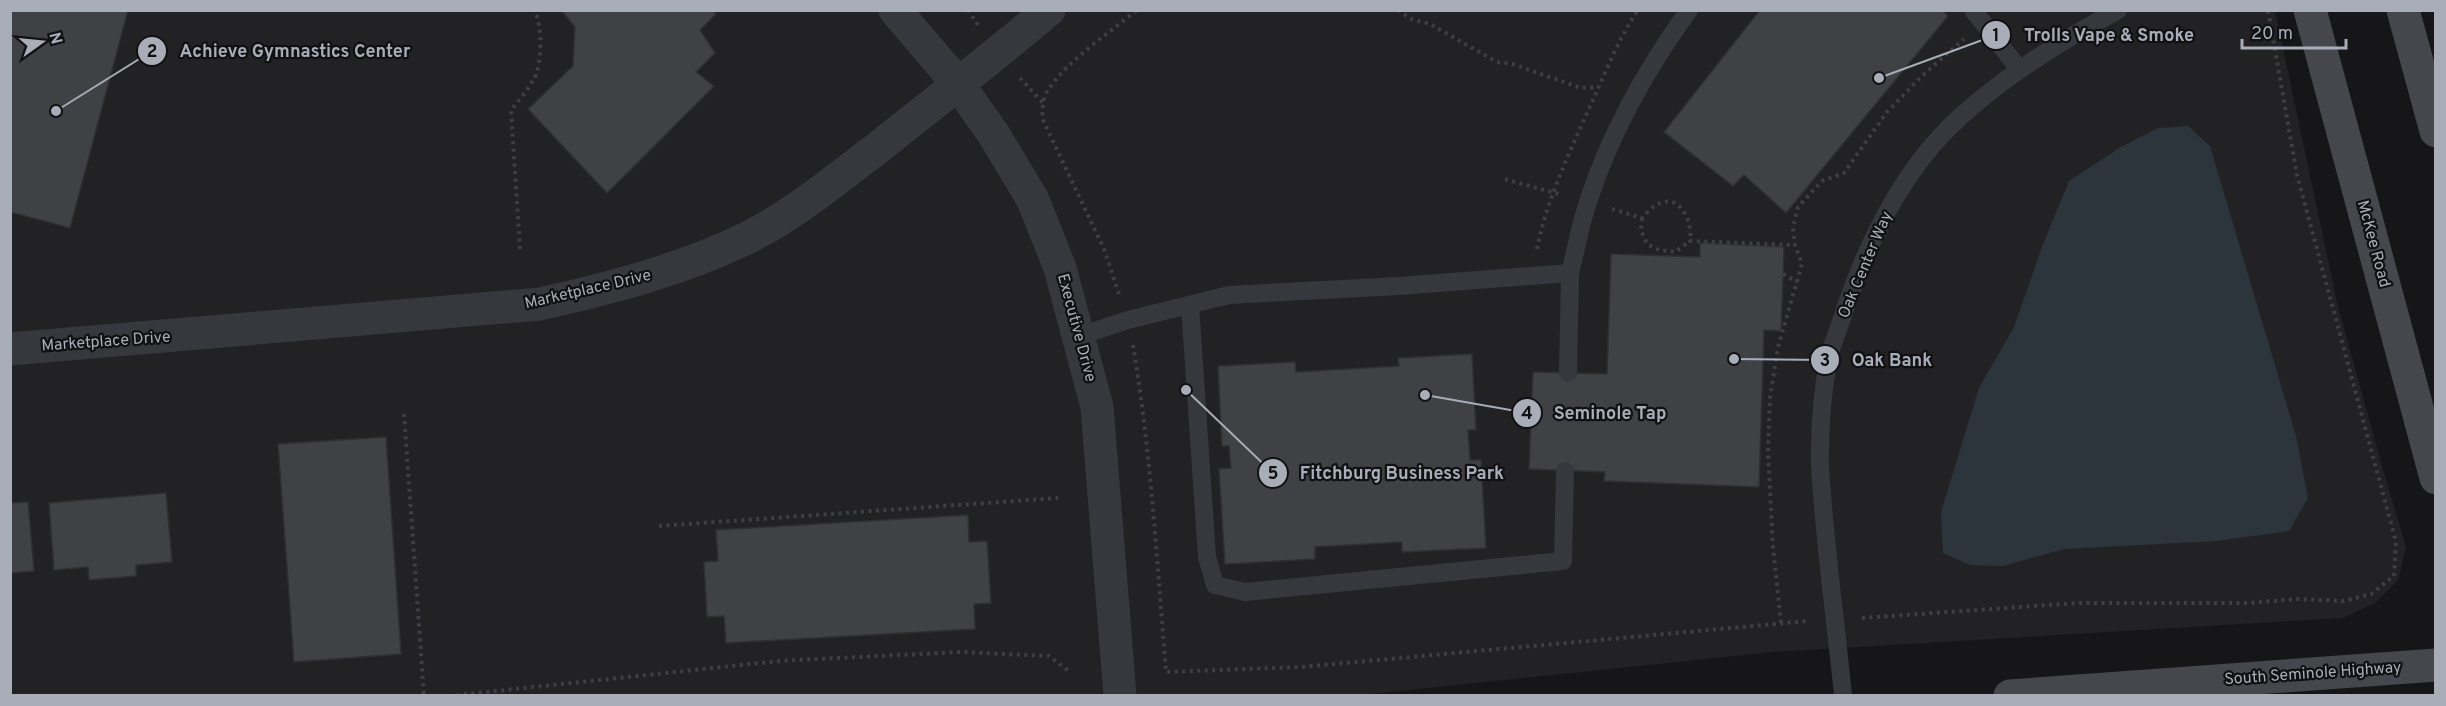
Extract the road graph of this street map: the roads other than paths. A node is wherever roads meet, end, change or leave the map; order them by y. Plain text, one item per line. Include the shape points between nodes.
1 (895, 10) edge
2 (1049, 10) edge
3 (1689, 10) edge
4 (1973, 10) edge
5 (2118, 10) edge
6 (2310, 10) edge
7 (2403, 10) edge
8 (2019, 69) junction
9 (959, 85) junction
10 (2436, 131) edge
11 (1570, 273) junction
12 (1190, 305) junction
13 (1079, 336) junction
14 (10, 349) edge
15 (1568, 373) dead end
16 (1565, 471) dead end
17 (2436, 478) edge
18 (2436, 665) edge
19 (1120, 696) edge
20 (1843, 696) edge
21 (2010, 696) edge

1 - 9 street, Executive Drive
2 - 9 street, Marketplace Drive
3 - 11 lane via 1664,44 1630,104 1588,202
4 - 8 lane
5 - 8 lane, Oak Center Way
6 - 17 main road, McKee Road
7 - 10 main road
8 - 20 lane, Oak Center Way via 1959,118 1898,193 1850,292 1830,355 1821,405 1820,454
9 - 13 street, Executive Drive via 1033,200 1060,268
9 - 14 street, Marketplace Drive via 819,193 748,238 626,284 540,304
11 - 12 lane via 1228,295
11 - 15 lane
12 - 13 lane
12 - 16 lane via 1207,558 1215,585 1245,592 1563,561
13 - 19 street, Executive Drive via 1097,407
18 - 21 main road, South Seminole Highway

